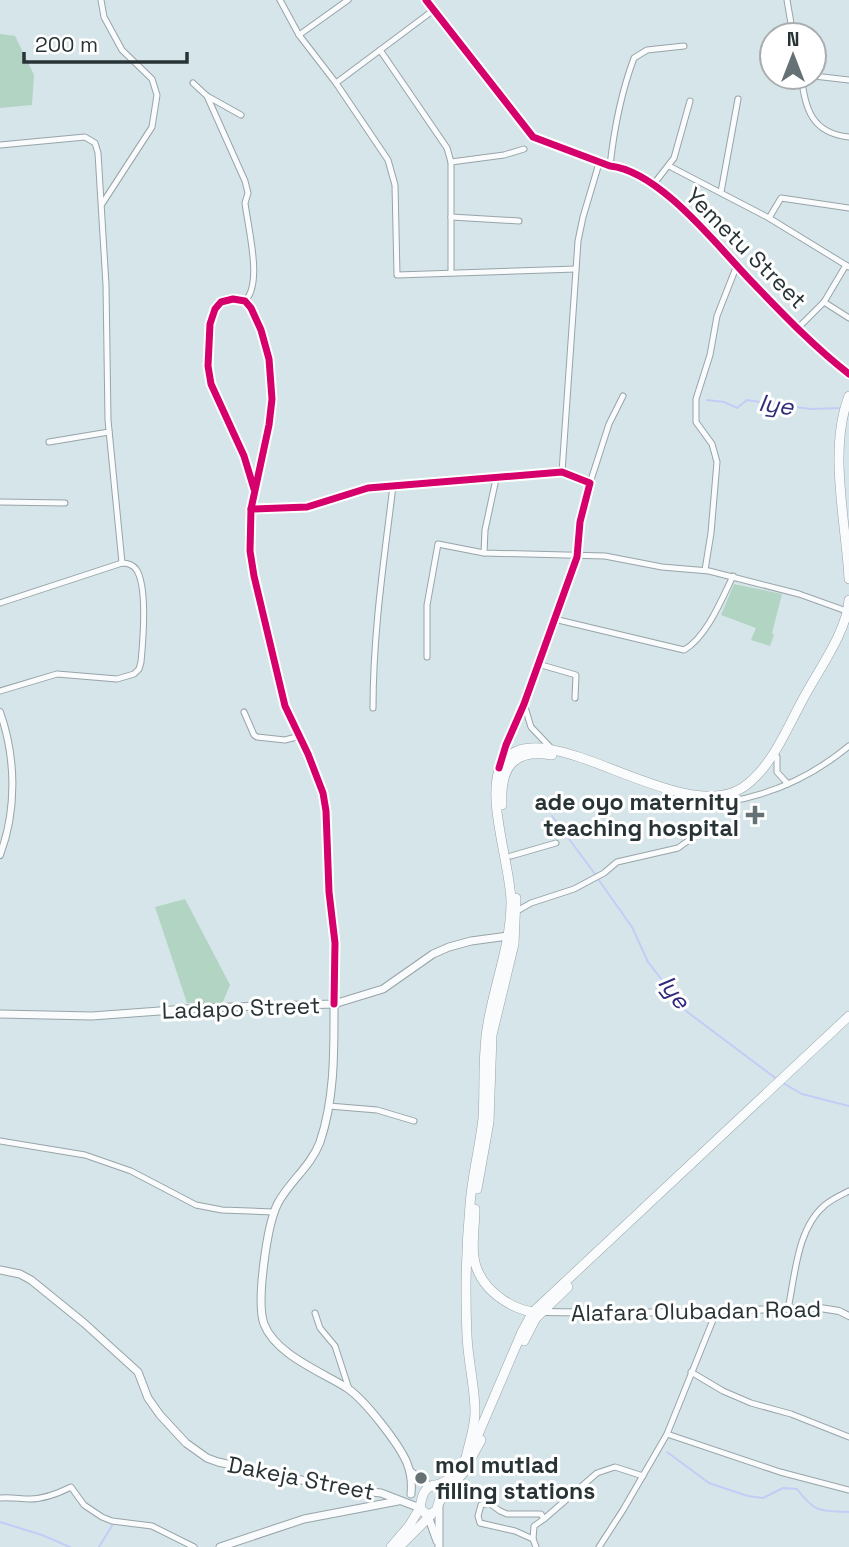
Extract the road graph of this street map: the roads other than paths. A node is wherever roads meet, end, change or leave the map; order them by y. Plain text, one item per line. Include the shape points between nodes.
1 (101, 0) edge
2 (280, 0) edge
3 (348, 0) edge
4 (426, 0) edge
5 (786, 0) edge
6 (435, 9) junction
7 (790, 21) edge
8 (299, 35) junction
9 (684, 46) dead end
10 (380, 50) junction
11 (828, 78) edge
12 (849, 80) edge
13 (194, 83) dead end
14 (336, 83) junction
15 (804, 91) edge
16 (207, 96) junction
17 (738, 99) dead end
18 (690, 101) dead end
19 (241, 115) dead end
20 (849, 137) edge
21 (0, 145) edge
22 (524, 149) dead end
23 (600, 160) junction
24 (451, 162) junction
25 (610, 166) junction
26 (669, 166) junction
27 (653, 185) junction
28 (721, 192) junction
29 (102, 204) junction
30 (849, 208) edge
31 (451, 217) junction
32 (769, 218) junction
33 (519, 221) dead end
34 (737, 265) junction
35 (847, 266) edge
36 (576, 269) junction
37 (451, 273) junction
38 (245, 301) junction
39 (824, 302) junction
40 (849, 318) edge
41 (798, 328) junction
42 (849, 374) edge
43 (622, 396) dead end
44 (849, 396) edge
45 (849, 410) edge
46 (109, 432) junction
47 (49, 442) dead end
48 (562, 472) junction
49 (496, 479) junction
50 (590, 483) junction
51 (393, 486) junction
52 (254, 489) junction
53 (0, 502) edge
54 (65, 503) dead end
55 (251, 509) junction
56 (849, 518) edge
57 (484, 553) junction
58 (577, 557) junction
59 (122, 563) junction
60 (705, 570) junction
61 (733, 576) junction
62 (849, 579) edge
63 (849, 600) edge
64 (0, 603) edge
65 (848, 611) edge
66 (554, 619) junction
67 (849, 623) edge
68 (427, 657) dead end
69 (538, 664) junction
70 (0, 691) edge
71 (575, 698) dead end
72 (524, 704) junction
73 (373, 708) dead end
74 (0, 712) edge
75 (244, 712) dead end
76 (300, 736) junction
77 (849, 746) edge
78 (553, 750) junction
79 (777, 757) junction
80 (499, 768) junction
81 (628, 778) junction
82 (788, 783) junction
83 (726, 802) junction
84 (692, 838) dead end
85 (3, 840) edge
86 (556, 843) dead end
87 (0, 855) edge
88 (512, 856) junction
89 (517, 911) junction
90 (508, 936) junction
91 (334, 1004) junction
92 (0, 1014) edge
93 (849, 1016) edge
94 (849, 1021) edge
95 (488, 1043) junction
96 (778, 1086) junction
97 (329, 1106) junction
98 (414, 1121) dead end
99 (0, 1141) edge
100 (849, 1191) edge
101 (274, 1212) junction
102 (472, 1218) junction
103 (0, 1270) edge
104 (788, 1309) junction
105 (717, 1310) junction
106 (537, 1312) junction
107 (315, 1313) dead end
108 (849, 1316) edge
109 (691, 1372) junction
110 (349, 1389) junction
111 (667, 1434) junction
112 (849, 1437) edge
113 (466, 1461) junction
114 (410, 1472) junction
115 (643, 1476) junction
116 (430, 1486) junction
117 (849, 1490) edge
118 (411, 1494) junction
119 (0, 1498) edge
120 (402, 1500) junction
121 (439, 1503) junction
122 (425, 1513) junction
123 (544, 1519) junction
124 (533, 1539) junction
125 (194, 1547) edge
126 (220, 1547) edge
127 (391, 1547) edge
128 (399, 1547) edge
129 (439, 1547) edge
130 (536, 1547) edge
131 (599, 1547) edge

1 - 29 street via 104,17 122,50 152,79 157,95 152,127
2 - 8 street
3 - 8 street
4 - 6 street, Yemetu Street
5 - 7 street
6 - 10 street
6 - 23 street, Yemetu Street via 525,130 542,141
8 - 14 street
9 - 25 street via 647,50 634,58 621,94
10 - 14 street
10 - 24 street via 439,133
11 - 12 street
13 - 16 street
14 - 37 street via 393,171 397,275
15 - 20 street via 813,119
16 - 19 street
16 - 38 street via 248,193 245,203 255,274 251,296
17 - 28 street
18 - 26 street
21 - 29 street via 91,139 98,153
22 - 24 street
23 - 25 street, Yemetu Street
23 - 36 street via 580,228
24 - 31 street
25 - 27 street, Yemetu Street
26 - 27 street
26 - 28 street
27 - 34 street, Yemetu Street
28 - 32 street
29 - 46 street
30 - 32 street via 781,198
31 - 33 street
31 - 37 street
32 - 35 street
34 - 41 street, Yemetu Street
34 - 60 street via 715,323 696,399 696,422 709,438 717,462
35 - 39 street
36 - 37 street
36 - 48 street
38 - 52 street via 261,330 271,379 269,425
38 - 52 street via 221,302 215,309 208,366
39 - 40 street
39 - 41 street
41 - 42 street, Yemetu Street
43 - 50 street
44 - 62 highway via 838,438
45 - 56 highway via 843,448
46 - 47 street
46 - 59 street
48 - 49 street
48 - 50 street
49 - 51 street
49 - 57 street
50 - 58 street
51 - 55 street via 368,488 307,507
51 - 73 street via 373,656
52 - 55 street
53 - 54 street
55 - 76 street via 254,576 282,696
57 - 58 street
57 - 68 street via 437,546 427,605
58 - 60 street via 605,555
58 - 66 street
59 - 64 street
59 - 70 street via 135,567 142,585 139,669 117,679 57,674
60 - 61 street
61 - 65 street
61 - 66 street via 714,613 684,650
63 - 65 highway
65 - 81 highway via 773,754 744,787 719,797 695,797
66 - 69 street
67 - 79 highway
69 - 71 street via 576,675
69 - 72 street
72 - 78 street via 535,734
72 - 80 street
74 - 85 street via 13,767 9,825
75 - 76 street via 257,737 285,740
76 - 91 street via 326,811
77 - 82 street
78 - 80 highway via 521,749
78 - 81 highway
79 - 82 street via 777,772
79 - 83 highway via 749,791
80 - 90 highway via 496,802 510,881
81 - 83 highway via 693,802
81 - 88 highway via 554,756 532,754 515,759 505,773 502,794
82 - 83 street via 761,796
84 - 89 street via 678,848 617,862 574,889
85 - 87 street
86 - 88 street
88 - 89 highway
89 - 95 highway via 514,944
90 - 91 main road, Ladapo Street via 441,950 383,989
90 - 95 highway via 490,1012
91 - 92 main road, Ladapo Street via 92,1016
91 - 97 main road
93 - 96 highway
94 - 96 highway
95 - 102 highway via 489,1122
96 - 106 highway
97 - 98 street via 377,1110
97 - 101 main road via 317,1150
99 - 101 street via 85,1155 131,1171 195,1205
100 - 104 street via 825,1205 808,1227
101 - 110 main road via 260,1302 265,1326 310,1368
102 - 106 highway via 474,1259 482,1279 509,1303
102 - 113 highway via 466,1299 475,1414
103 - 120 main road, Dakeja Street via 31,1280 128,1362 138,1372 152,1406 186,1443 207,1458
104 - 105 street, Alafara Olubadan Road
104 - 108 street, Alafara Olubadan Road via 830,1309
105 - 106 street, Alafara Olubadan Road
105 - 109 street
106 - 113 highway via 486,1430
107 - 110 street via 335,1346
109 - 111 street
109 - 112 street via 751,1403
110 - 114 main road via 397,1445
111 - 115 street
111 - 117 street
113 - 116 highway via 452,1476
113 - 121 highway
114 - 116 main road
114 - 118 main road
115 - 123 street via 615,1467 597,1473
115 - 131 street
116 - 118 main road, Dakeja Street
116 - 121 highway via 441,1491
116 - 122 highway
118 - 120 main road, Dakeja Street
119 - 125 street via 30,1500 71,1487 84,1505 102,1517 152,1526
120 - 122 main road
120 - 126 main road via 304,1519
121 - 122 highway
121 - 129 main road
122 - 127 highway
122 - 128 highway
122 - 129 main road
123 - 124 street via 534,1526
123 - 124 street via 541,1514 507,1514 489,1503 481,1506 481,1522
124 - 130 street

